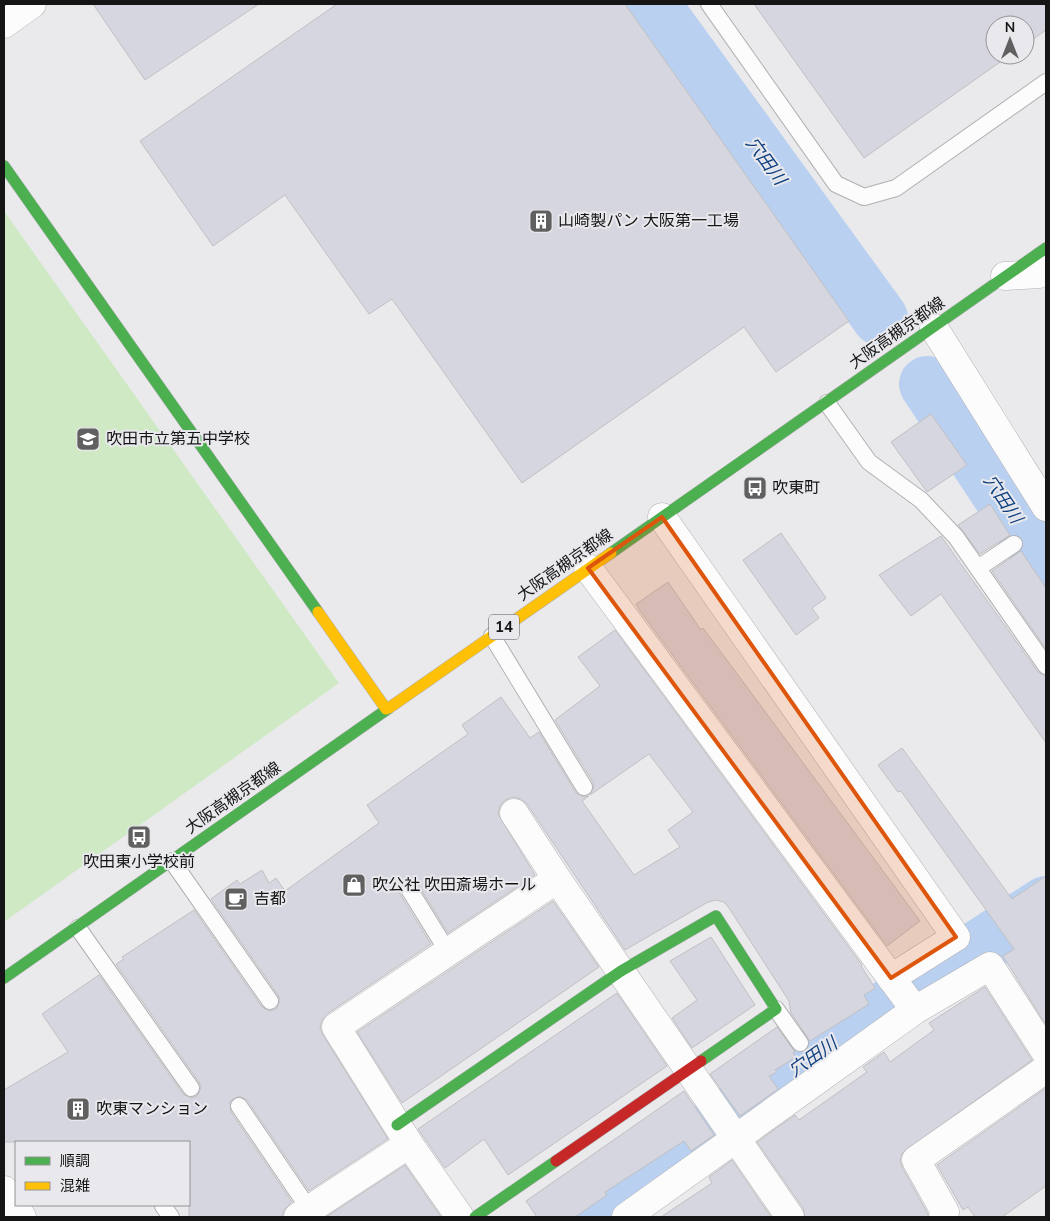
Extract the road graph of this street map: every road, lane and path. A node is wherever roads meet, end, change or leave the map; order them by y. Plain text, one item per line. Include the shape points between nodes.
1 (32, 4) edge
2 (709, 4) edge
3 (4, 24) edge
4 (1046, 82) edge
5 (4, 166) edge
6 (1046, 234) edge
7 (1046, 248) edge
8 (1046, 270) edge
9 (1005, 276) junction
10 (934, 328) junction
11 (827, 402) junction
12 (1046, 507) edge
13 (662, 517) junction
14 (1014, 544) dead end
15 (588, 568) junction
16 (978, 568) junction
17 (492, 636) junction
18 (1046, 666) edge
19 (386, 709) junction
20 (584, 787) dead end
21 (514, 812) dead end
22 (172, 861) junction
23 (557, 879) junction
24 (409, 889) dead end
25 (78, 928) junction
26 (448, 952) junction
27 (621, 971) junction
28 (4, 978) edge
29 (902, 993) junction
30 (270, 1001) dead end
31 (776, 1009) junction
32 (800, 1043) dead end
33 (1046, 1053) edge
34 (690, 1068) junction
35 (1046, 1069) edge
36 (191, 1088) dead end
37 (238, 1106) dead end
38 (403, 1134) junction
39 (736, 1138) junction
40 (4, 1190) edge
41 (303, 1213) edge
42 (22, 1217) edge
43 (460, 1217) edge
44 (475, 1217) edge
45 (626, 1217) edge
46 (790, 1217) edge
47 (942, 1217) edge

1 - 3 street
2 - 4 lane via 836,184 864,198 896,188
5 - 19 street
6 - 9 street
7 - 9 street, 大阪高槻京都線 / 14
8 - 9 street via 1038,274
9 - 10 street, 大阪高槻京都線 / 14
10 - 11 street, 大阪高槻京都線 / 14
10 - 12 street
11 - 13 street, 大阪高槻京都線 / 14
11 - 16 lane via 869,462 921,500 956,537
13 - 15 street, 大阪高槻京都線 / 14
13 - 29 street via 956,937
14 - 16 lane
15 - 17 street, 大阪高槻京都線 / 14
15 - 29 street
16 - 18 lane
17 - 19 street, 大阪高槻京都線 / 14
17 - 20 lane
19 - 22 street, 大阪高槻京都線 / 14
21 - 23 street
22 - 25 street, 大阪高槻京都線 / 14
22 - 30 lane
23 - 26 street
23 - 27 street
24 - 26 lane
25 - 28 street, 大阪高槻京都線 / 14
25 - 36 lane
26 - 38 street via 336,1027
27 - 31 street via 716,916
27 - 34 street
27 - 38 street
29 - 33 street via 990,966
29 - 39 street
31 - 32 lane
31 - 34 street
34 - 39 street
34 - 44 street
35 - 47 street via 916,1160 945,1212
37 - 41 lane
38 - 41 street
38 - 43 street
39 - 45 street
39 - 46 street
40 - 42 street

